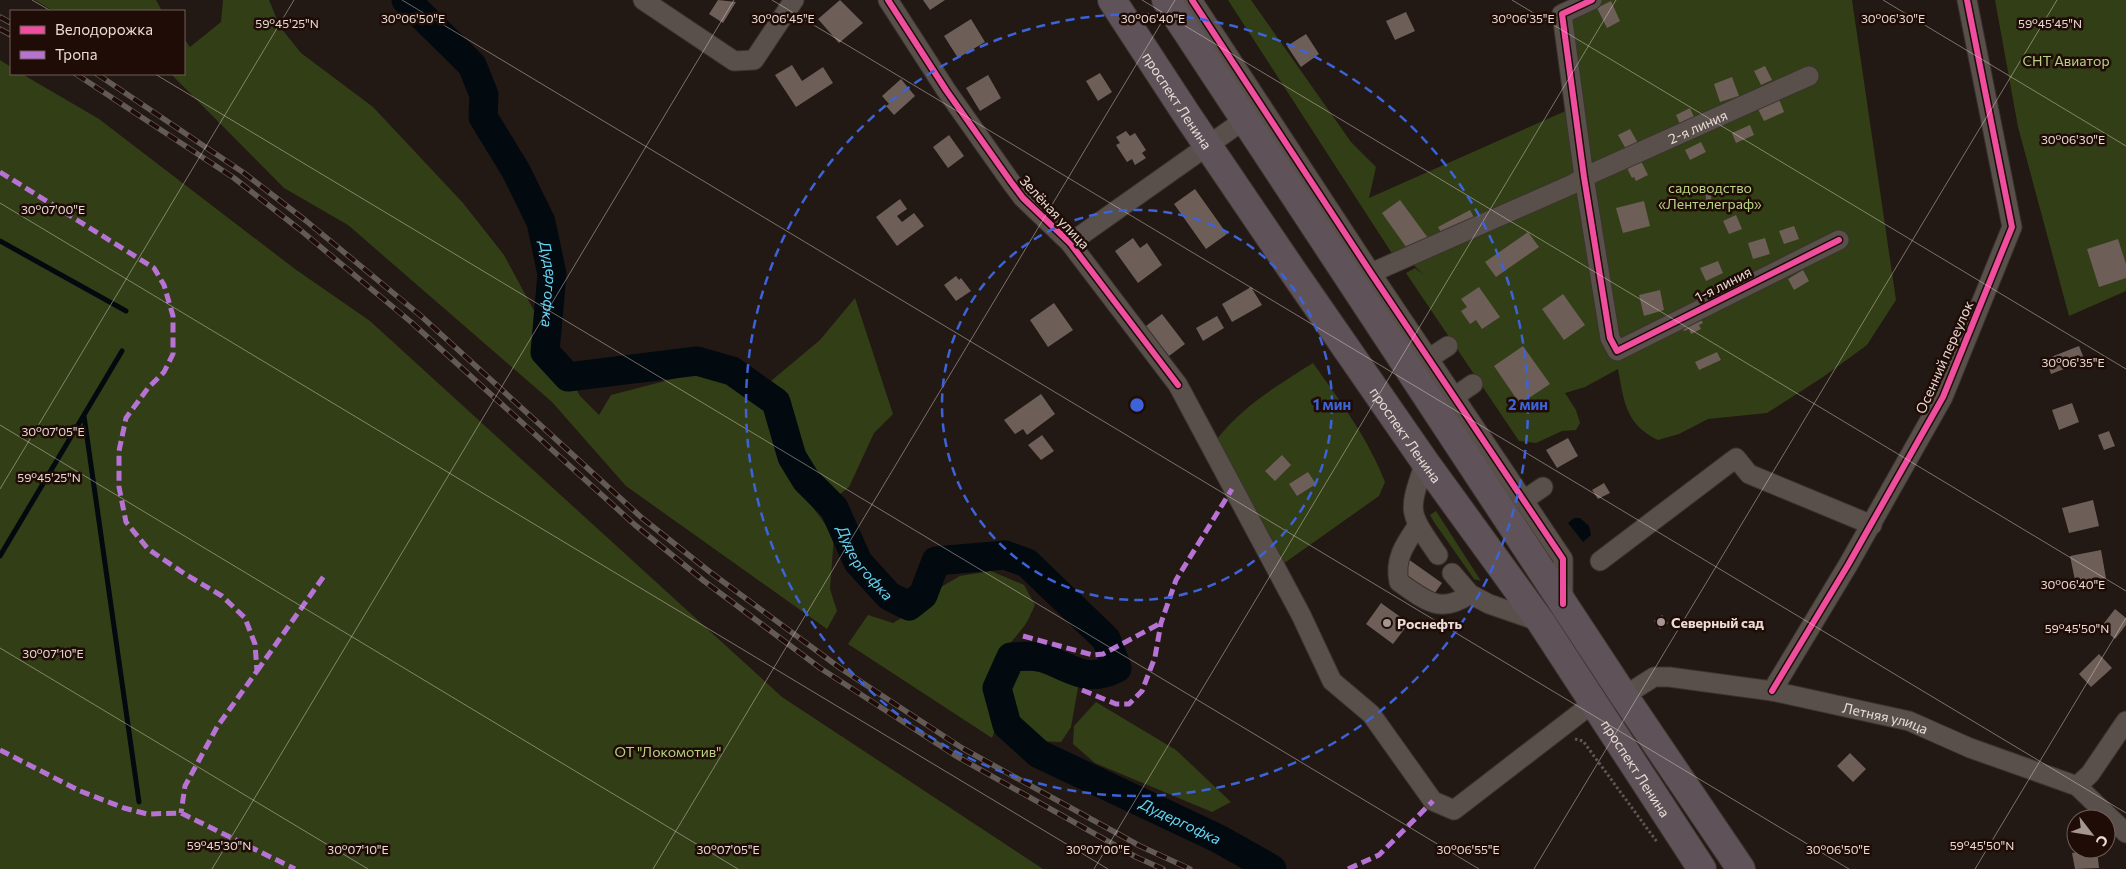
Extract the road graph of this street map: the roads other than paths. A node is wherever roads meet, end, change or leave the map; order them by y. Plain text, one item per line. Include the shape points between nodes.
1 (643, 0) edge
2 (794, 0) edge
3 (888, 0) edge
4 (1112, 0) edge
5 (1166, 0) edge
6 (1192, 0) edge
7 (1592, 0) edge
8 (1967, 0) edge
9 (1809, 76) dead end
10 (1244, 120) junction
11 (1207, 145) junction
12 (1584, 177) junction
13 (1839, 240) dead end
14 (1070, 244) junction
15 (1371, 273) junction
16 (1448, 346) dead end
17 (1428, 359) junction
18 (1473, 384) dead end
19 (1454, 397) junction
20 (1425, 462) junction
21 (1543, 488) dead end
22 (1524, 500) junction
23 (1872, 524) junction
24 (1418, 526) junction
25 (1438, 554) dead end
26 (1600, 561) dead end
27 (1452, 573) dead end
28 (1470, 594) junction
29 (1563, 604) junction
30 (1541, 622) junction
31 (1772, 691) junction
32 (1624, 696) junction
33 (1593, 703) junction
34 (2126, 721) edge
35 (2077, 786) junction
36 (2126, 833) edge
37 (1702, 869) edge
38 (1742, 869) edge

1 - 2 street via 734,61 754,60
3 - 14 street, Зелёная улица via 1010,182
4 - 11 highway, проспект Ленина
5 - 10 highway
6 - 15 street
7 - 12 street via 1562,14
8 - 23 street, Осенний переулок via 2012,227 1943,397
9 - 12 street, 2-я линия
10 - 11 street
10 - 29 highway
11 - 14 street
11 - 20 highway, проспект Ленина
12 - 13 street, 1-я линия via 1610,338 1617,351
12 - 15 street, 2-я линия
14 - 33 street, Зелёная улица via 1178,385 1301,615 1332,680 1371,714 1433,801 1454,810
15 - 17 street
16 - 17 street
17 - 19 street
18 - 19 street
19 - 22 street
20 - 24 street via 1413,498 1412,511
20 - 30 highway, проспект Ленина
21 - 22 street
22 - 29 street via 1563,559
23 - 26 street via 1749,474 1736,458
23 - 31 street, Осенний переулок
24 - 25 street
24 - 28 street via 1403,546 1396,568 1399,582 1426,601 1442,606
27 - 28 street
28 - 30 street
29 - 32 highway
30 - 33 highway, проспект Ленина
31 - 32 street, Летняя улица via 1656,676
31 - 35 street, Летняя улица via 1909,721 1970,748
32 - 38 highway
33 - 37 highway, проспект Ленина
34 - 35 street via 2090,774
35 - 36 street, Летняя улица

